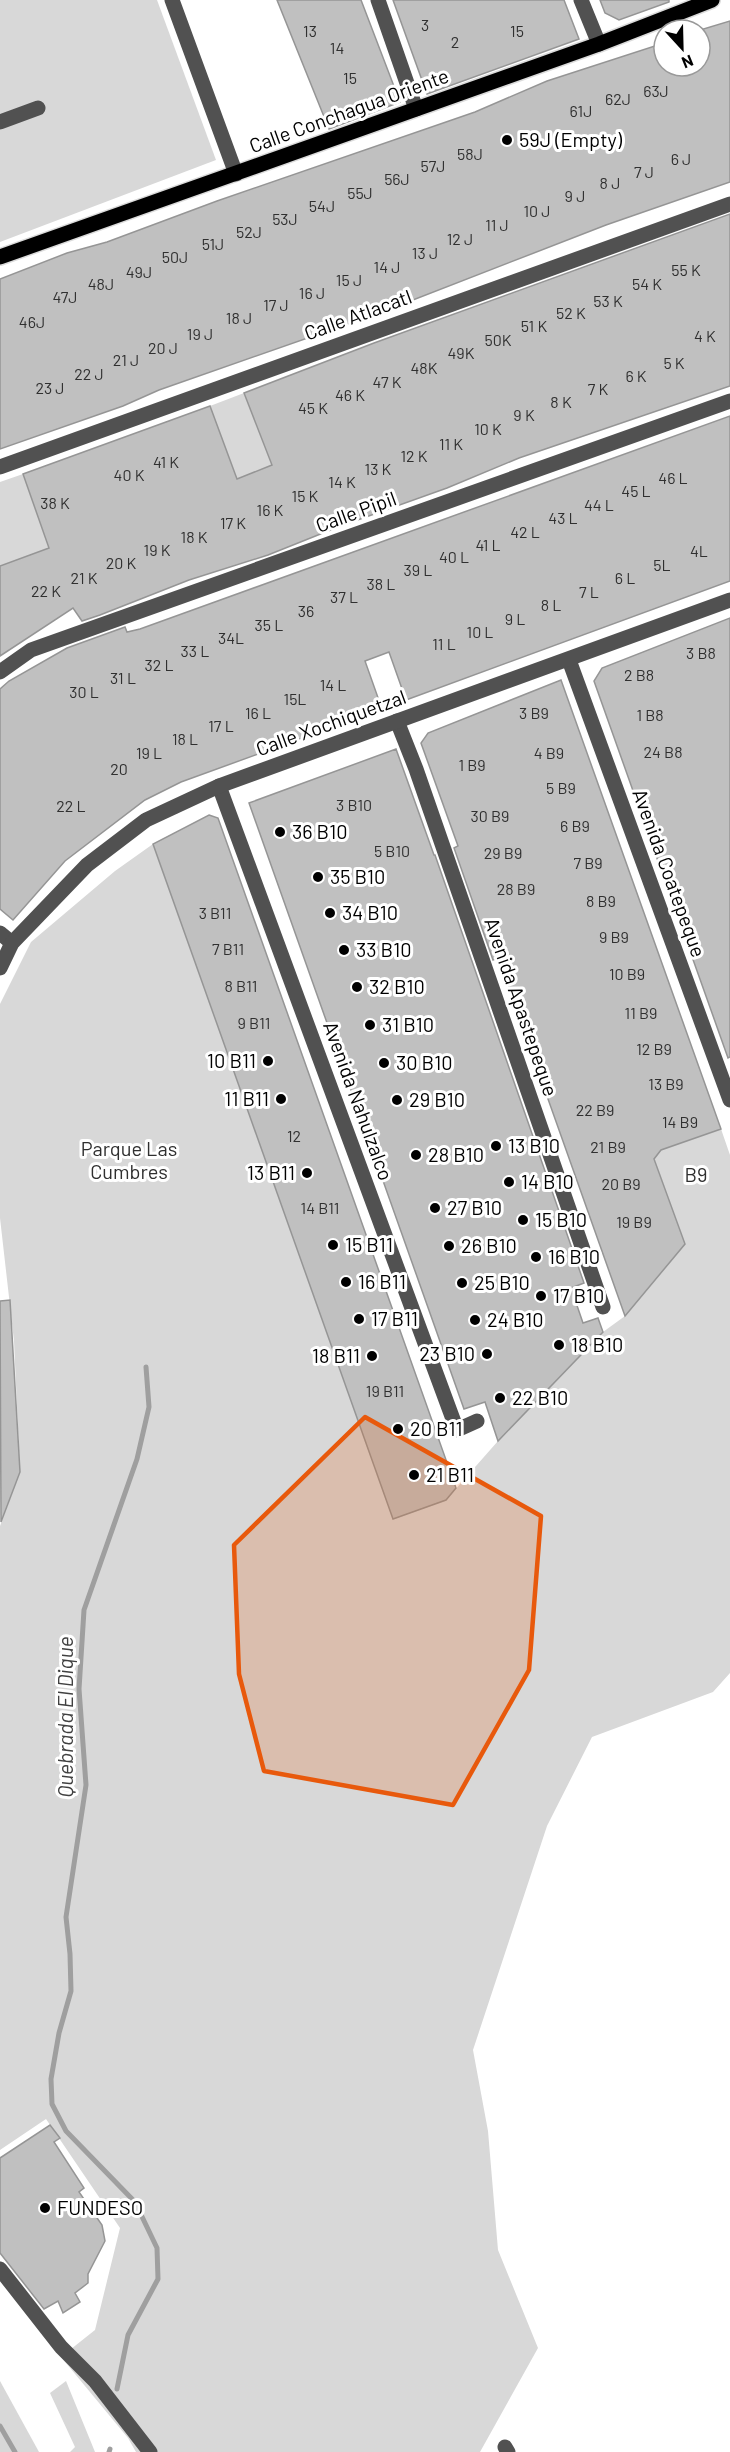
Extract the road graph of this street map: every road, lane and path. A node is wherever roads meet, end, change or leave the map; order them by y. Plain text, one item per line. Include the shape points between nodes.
1 (172, 0) edge
2 (378, 0) edge
3 (581, 0) edge
4 (712, 0) edge
5 (599, 44) junction
6 (38, 108) dead end
7 (416, 109) junction
8 (0, 122) edge
9 (236, 174) junction
10 (730, 204) edge
11 (0, 257) edge
12 (730, 401) edge
13 (0, 467) edge
14 (730, 600) edge
15 (569, 660) junction
16 (0, 672) edge
17 (397, 721) junction
18 (219, 786) junction
19 (6, 938) edge
20 (0, 968) edge
21 (730, 1100) edge
22 (603, 1307) dead end
23 (477, 1421) dead end
24 (0, 2268) edge
25 (150, 2452) edge

1 - 9 street
2 - 7 street
3 - 5 street
4 - 5 main road, Calle Conchagua Oriente
5 - 7 main road, Calle Conchagua Oriente
6 - 8 street
7 - 9 main road, Calle Conchagua Oriente
9 - 11 main road, Calle Conchagua Oriente
10 - 13 street, Calle Atlacatl
12 - 16 street, Calle Pipil via 31,650
14 - 15 street, Calle Xochiquetzal
15 - 17 street, Calle Xochiquetzal
15 - 21 street, Avenida Coatepeque
17 - 18 street, Calle Xochiquetzal
17 - 22 street, Avenida Apastepeque
18 - 19 street, Calle Xochiquetzal via 146,820 87,865
18 - 23 street, Avenida Nahulzalco via 457,1430
19 - 20 street, Calle Xochiquetzal
24 - 25 street

